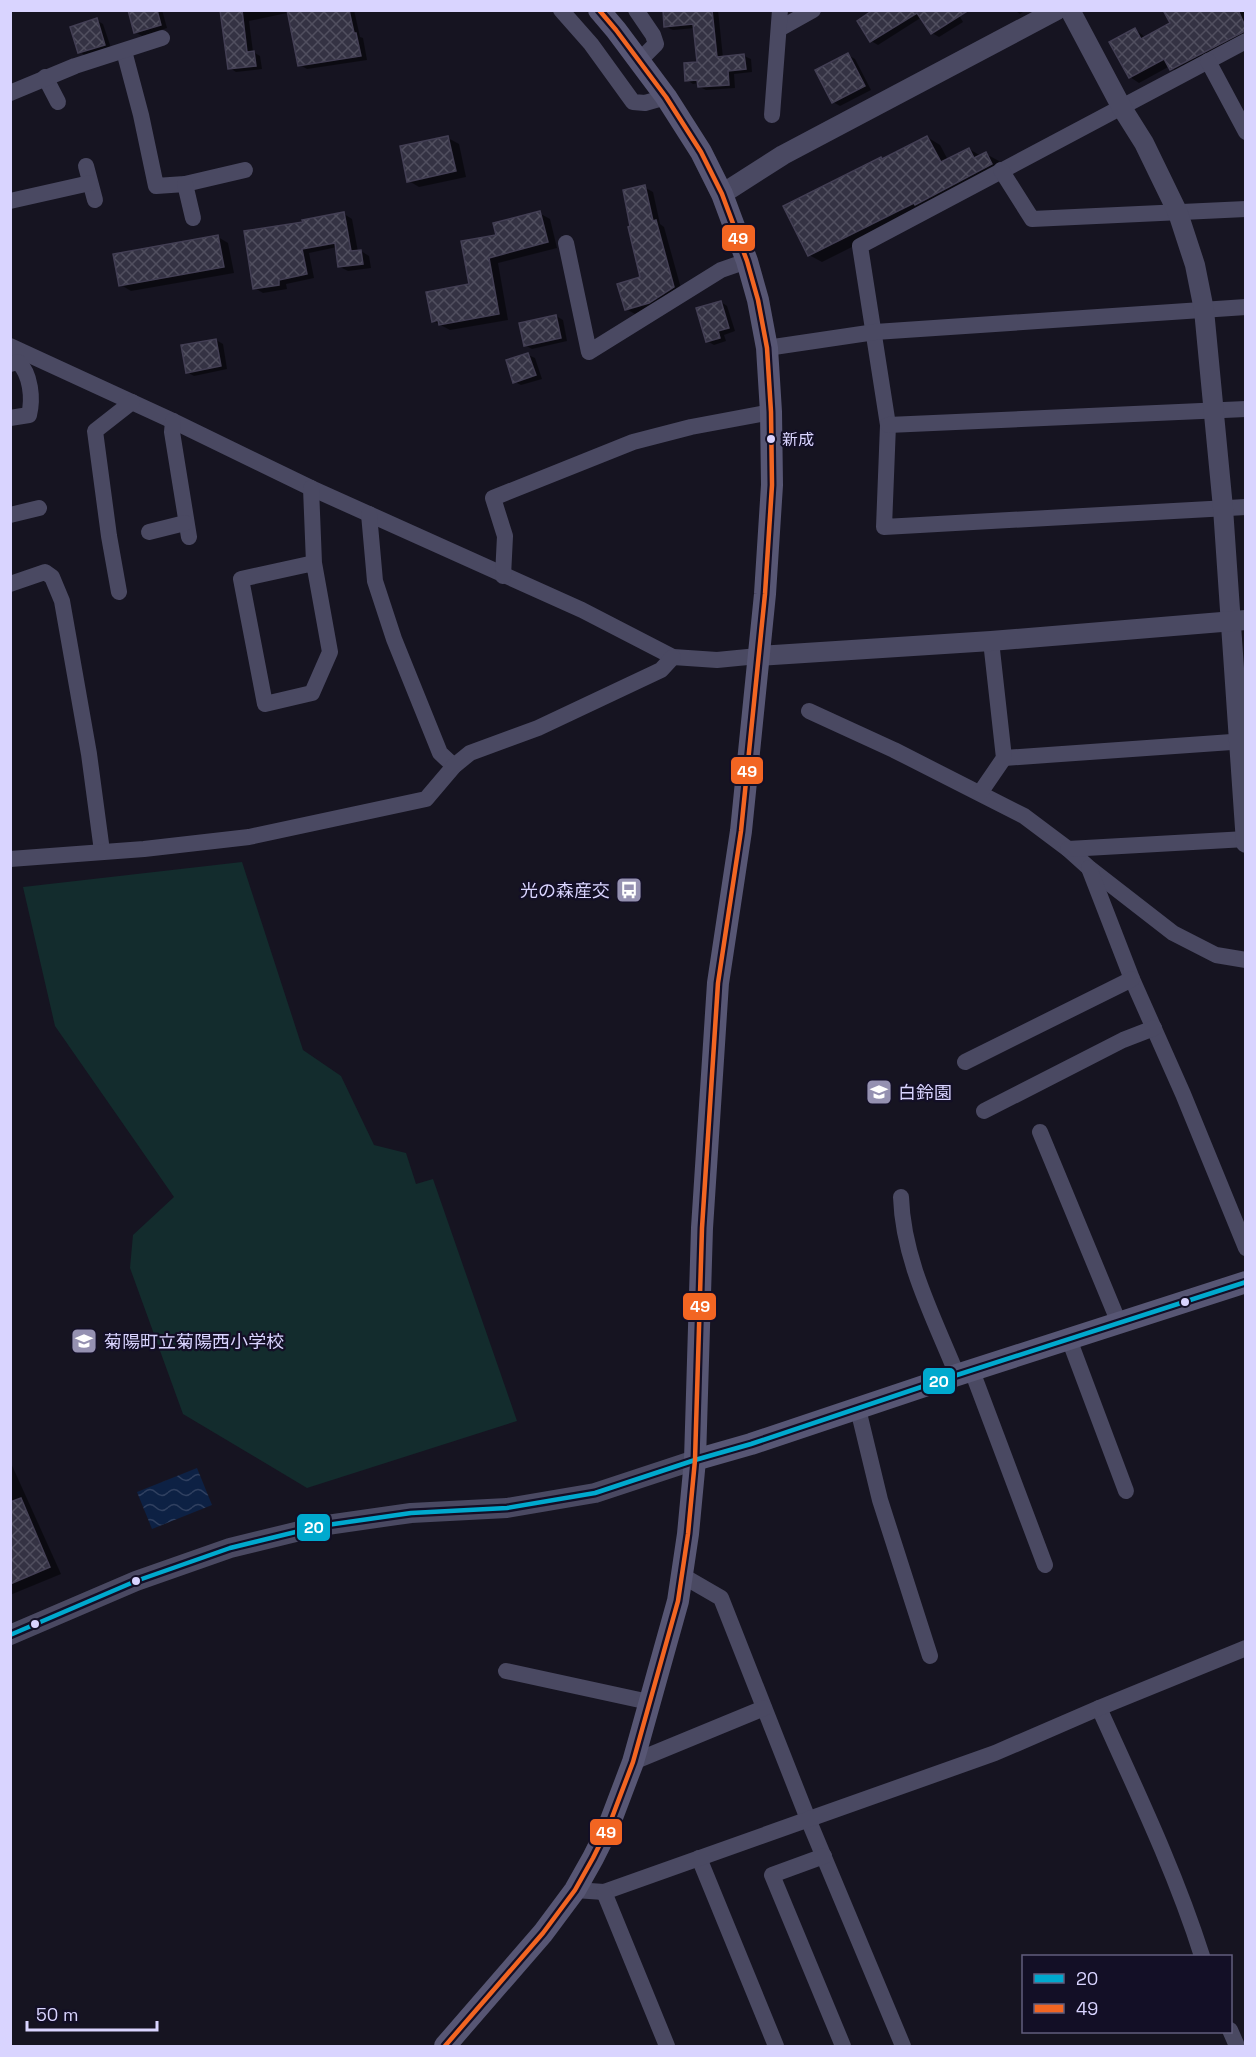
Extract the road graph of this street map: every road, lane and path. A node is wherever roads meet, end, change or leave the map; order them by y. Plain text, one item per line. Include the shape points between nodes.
1 (561, 10) edge
2 (599, 10) edge
3 (636, 10) edge
4 (780, 10) edge
5 (813, 10) edge
6 (1057, 10) edge
7 (1070, 10) edge
8 (779, 29) junction
9 (162, 38) dead end
10 (1245, 41) edge
11 (124, 51) junction
12 (639, 61) junction
13 (1208, 61) junction
14 (45, 77) junction
15 (10, 93) edge
16 (666, 97) junction
17 (58, 102) dead end
18 (1122, 108) junction
19 (772, 115) dead end
20 (1245, 132) edge
21 (245, 170) dead end
22 (1001, 170) junction
23 (185, 184) junction
24 (722, 194) junction
25 (95, 200) dead end
26 (10, 201) edge
27 (1245, 208) edge
28 (1178, 213) junction
29 (193, 218) dead end
30 (566, 243) dead end
31 (747, 261) junction
32 (1245, 307) edge
33 (1204, 310) junction
34 (875, 332) junction
35 (10, 346) edge
36 (767, 348) junction
37 (10, 364) edge
38 (132, 402) junction
39 (1245, 409) edge
40 (1214, 411) junction
41 (771, 412) junction
42 (10, 418) edge
43 (173, 421) junction
44 (888, 425) junction
45 (311, 488) junction
46 (1245, 507) edge
47 (39, 508) dead end
48 (1223, 508) junction
49 (369, 514) junction
50 (10, 515) edge
51 (149, 532) dead end
52 (314, 563) junction
53 (503, 576) junction
54 (10, 584) edge
55 (119, 592) dead end
56 (1237, 620) edge
57 (991, 641) junction
58 (758, 656) junction
59 (673, 657) junction
60 (809, 711) dead end
61 (1242, 741) edge
62 (1004, 758) junction
63 (454, 766) junction
64 (980, 793) junction
65 (1245, 840) edge
66 (1068, 849) junction
67 (102, 851) junction
68 (10, 859) edge
69 (1088, 867) junction
70 (1245, 960) edge
71 (1132, 980) junction
72 (1154, 1028) junction
73 (965, 1062) dead end
74 (984, 1111) dead end
75 (1040, 1132) dead end
76 (902, 1197) dead end
77 (1245, 1248) edge
78 (1245, 1282) edge
79 (1119, 1323) junction
80 (1069, 1339) junction
81 (964, 1373) junction
82 (858, 1409) junction
83 (695, 1460) junction
84 (1126, 1491) dead end
85 (1046, 1565) dead end
86 (683, 1576) junction
87 (10, 1635) edge
88 (1245, 1648) edge
89 (930, 1656) dead end
90 (506, 1671) dead end
91 (649, 1701) junction
92 (764, 1708) junction
93 (1099, 1708) junction
94 (633, 1762) junction
95 (808, 1819) junction
96 (824, 1856) junction
97 (699, 1858) junction
98 (575, 1890) junction
99 (604, 1892) junction
100 (1202, 1955) edge
101 (446, 2046) edge
102 (667, 2046) edge
103 (776, 2046) edge
104 (843, 2046) edge
105 (903, 2046) edge

1 - 16 street via 633,102
2 - 12 main road
3 - 12 street via 656,44
4 - 8 street
5 - 8 street
6 - 24 street via 783,155
7 - 18 street
8 - 19 street
9 - 11 street
10 - 13 street
11 - 14 street
11 - 23 street via 156,186
12 - 16 main road
13 - 18 street
13 - 20 street
14 - 15 street
14 - 17 street
16 - 24 main road
18 - 22 street
18 - 28 street
21 - 23 street
22 - 28 street via 1032,219
22 - 34 street via 860,246
23 - 29 street
24 - 31 main road
25 - 26 street via 88,175
27 - 28 street
28 - 33 street
30 - 31 street via 590,352 721,270
31 - 36 main road
32 - 33 street
33 - 34 street
33 - 40 street
34 - 36 street
34 - 44 street
35 - 38 street
36 - 41 main road
37 - 42 street via 18,362 25,368 32,402 29,415
38 - 43 street
38 - 55 street via 95,431
39 - 40 street
40 - 44 street
40 - 48 street
41 - 53 street via 633,442 493,498 505,536
41 - 58 main road via 772,484
43 - 45 street
43 - 51 street via 187,530
44 - 48 street via 884,526
45 - 49 street
45 - 52 street
46 - 48 street
47 - 50 street
48 - 56 street
49 - 53 street
49 - 63 street via 375,580 394,639 440,753
52 - 52 street via 242,579 265,704 312,693 330,652
53 - 59 street via 582,610
54 - 67 street via 45,572 52,577 62,602
56 - 57 street
56 - 61 street
57 - 58 street
57 - 62 street
58 - 59 street via 717,660
58 - 83 main road via 741,831 718,983 702,1228
59 - 63 street via 661,670 538,728 470,753
60 - 64 street
61 - 62 street
61 - 65 street
62 - 64 street
63 - 67 street via 426,799 249,837
64 - 66 street via 1024,816
65 - 66 street
66 - 69 street
67 - 68 street
69 - 70 street via 1173,933 1216,955
69 - 71 street
71 - 72 street
71 - 73 street
72 - 74 street
72 - 77 street
75 - 79 street
76 - 81 street via 902,1221 913,1267
78 - 79 main road
79 - 80 main road
80 - 81 main road
80 - 84 street
81 - 82 main road
81 - 85 street
82 - 83 main road
82 - 89 street via 880,1500
83 - 86 main road
83 - 87 street via 595,1493 507,1508 411,1513 320,1526 230,1548 136,1581
86 - 91 main road
86 - 92 street via 721,1598
88 - 93 street
90 - 91 street
91 - 94 main road
92 - 94 street
92 - 95 street
93 - 95 street via 995,1753
93 - 100 street via 1161,1848
94 - 98 main road via 608,1828
95 - 96 street
95 - 97 street
96 - 104 street via 772,1875
96 - 105 street
97 - 99 street
97 - 103 street
98 - 99 street
98 - 101 main road
99 - 102 street

